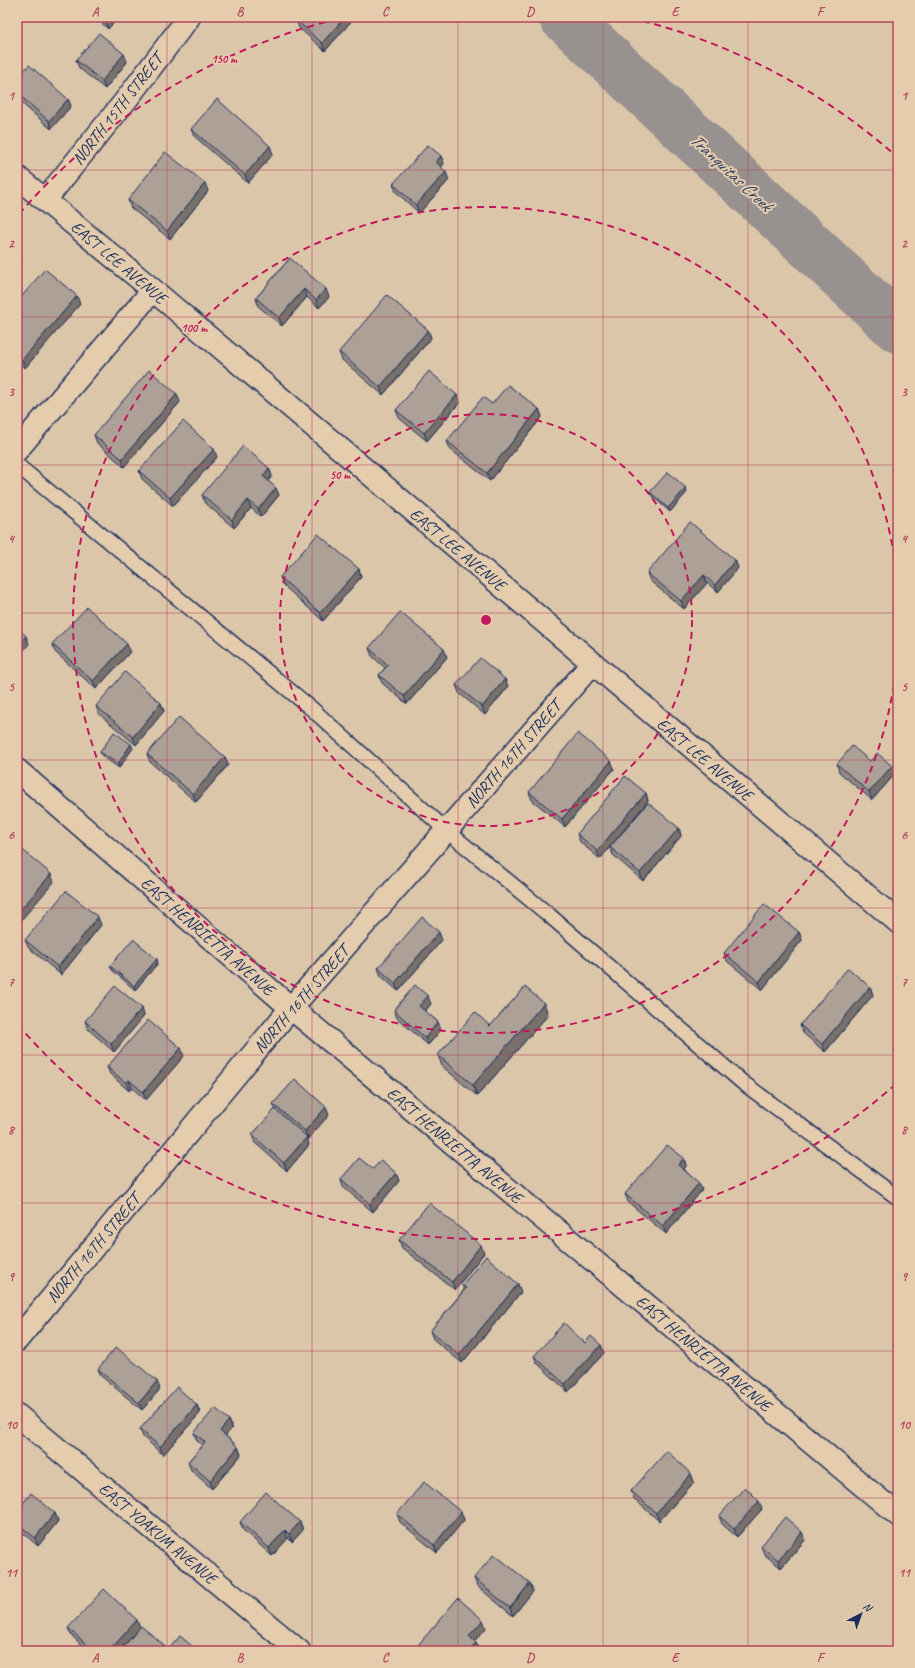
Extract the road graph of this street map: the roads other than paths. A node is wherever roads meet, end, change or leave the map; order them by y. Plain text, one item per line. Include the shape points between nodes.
1 (189, 17) edge
2 (17, 177) edge
3 (45, 200) junction
4 (153, 290) junction
5 (17, 450) edge
6 (17, 465) edge
7 (592, 664) junction
8 (17, 770) edge
9 (447, 831) junction
10 (898, 922) edge
11 (291, 1008) junction
12 (898, 1198) edge
13 (17, 1340) edge
14 (17, 1414) edge
15 (898, 1515) edge
16 (299, 1651) edge

1 - 3 street, NORTH 15TH STREET
2 - 3 street, EAST LEE AVENUE
3 - 4 street, EAST LEE AVENUE
4 - 5 street
4 - 7 street, EAST LEE AVENUE
6 - 9 lane via 312,709
7 - 9 street, NORTH 16TH STREET
7 - 10 street, EAST LEE AVENUE
8 - 11 street, EAST HENRIETTA AVENUE
9 - 11 street, NORTH 16TH STREET
9 - 12 lane via 549,915 742,1082
11 - 13 street, NORTH 16TH STREET
11 - 15 street, EAST HENRIETTA AVENUE
14 - 16 street, EAST YOAKUM AVENUE

